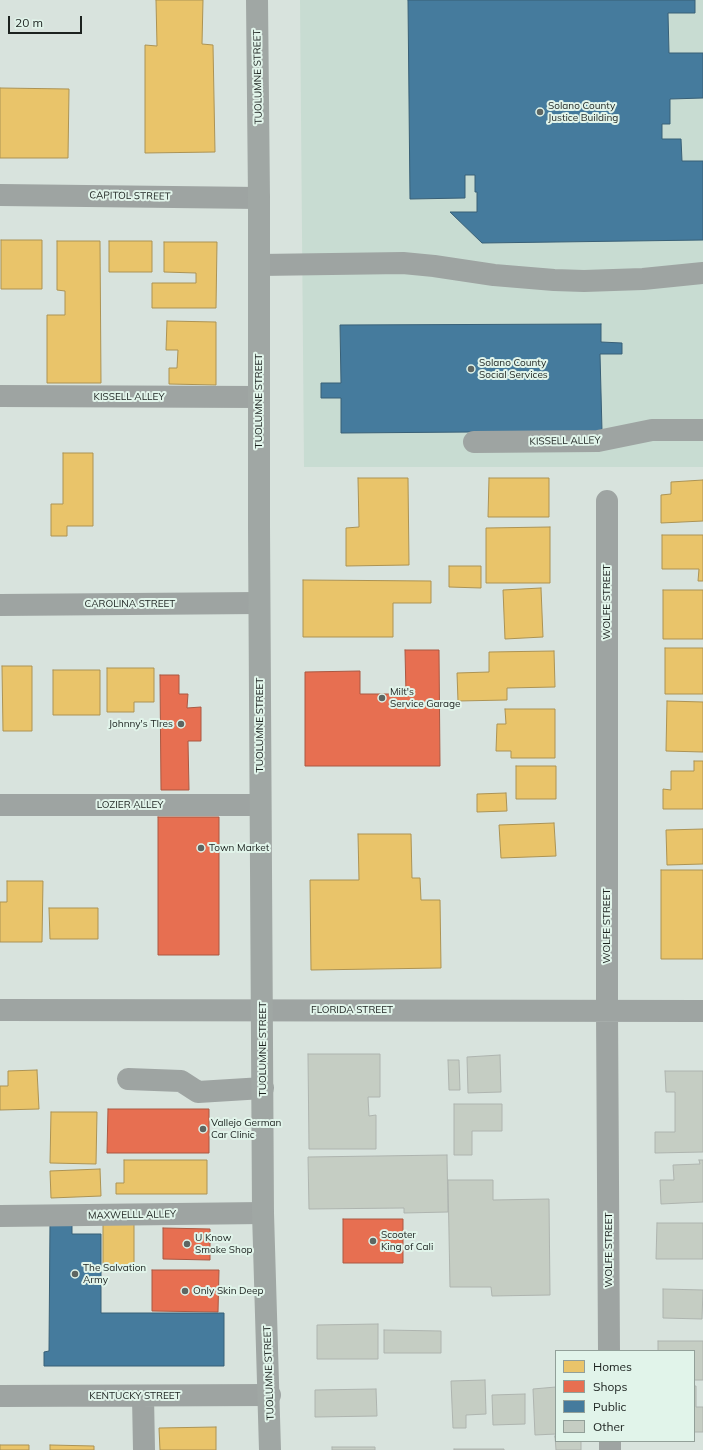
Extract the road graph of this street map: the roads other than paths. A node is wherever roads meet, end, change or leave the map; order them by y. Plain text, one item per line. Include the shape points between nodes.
1 (257, 0) edge
2 (0, 195) edge
3 (259, 198) junction
4 (260, 265) junction
5 (703, 273) edge
6 (0, 396) edge
7 (259, 397) junction
8 (703, 430) edge
9 (474, 442) dead end
10 (607, 501) dead end
11 (259, 603) junction
12 (0, 605) edge
13 (0, 805) edge
14 (260, 805) junction
15 (0, 1010) edge
16 (263, 1010) junction
17 (607, 1011) junction
18 (703, 1011) edge
19 (128, 1080) dead end
20 (263, 1088) junction
21 (263, 1213) junction
22 (0, 1216) edge
23 (609, 1350) edge
24 (270, 1395) junction
25 (0, 1396) edge
26 (143, 1396) junction
27 (144, 1450) edge
28 (270, 1450) edge

1 - 3 main road, TUOLUMNE STREET
2 - 3 street, CAPITOL STREET
3 - 4 main road, TUOLUMNE STREET
4 - 5 street via 403,263 494,275 584,281
4 - 7 main road, TUOLUMNE STREET
6 - 7 street, KISSELL ALLEY
7 - 11 main road, TUOLUMNE STREET
8 - 9 street, KISSELL ALLEY via 652,430 598,442
10 - 17 street, WOLFE STREET
11 - 12 street, CAROLINA STREET
11 - 14 main road, TUOLUMNE STREET
13 - 14 street, LOZIER ALLEY
14 - 16 main road, TUOLUMNE STREET
15 - 16 street, FLORIDA STREET
16 - 17 street, FLORIDA STREET
16 - 20 main road, TUOLUMNE STREET
17 - 18 street, FLORIDA STREET
17 - 23 street, WOLFE STREET
19 - 20 street via 181,1081 198,1092
20 - 21 main road, TUOLUMNE STREET
21 - 22 street, MAXWELLL ALLEY
21 - 24 main road, TUOLUMNE STREET
24 - 26 street, KENTUCKY STREET
24 - 28 main road, TUOLUMNE STREET
25 - 26 street, KENTUCKY STREET
26 - 27 street

